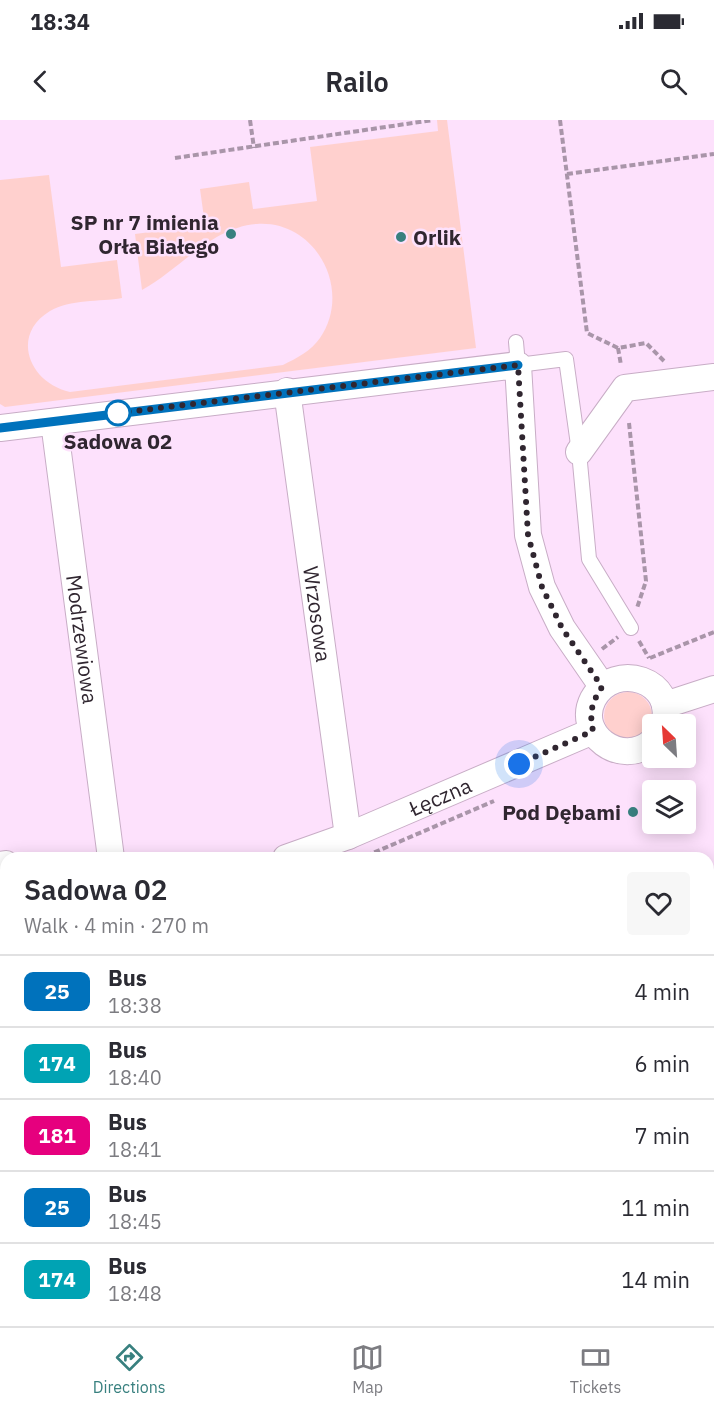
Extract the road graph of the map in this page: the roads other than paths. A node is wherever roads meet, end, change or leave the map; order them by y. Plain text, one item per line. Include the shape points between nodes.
1 (517, 353) junction
2 (714, 377) edge
3 (287, 392) junction
4 (54, 422) junction
5 (0, 428) edge
6 (579, 452) junction
7 (631, 628) road end
8 (602, 687) junction
9 (714, 689) edge
10 (664, 714) edge
11 (666, 714) edge
12 (593, 731) junction
13 (642, 750) edge
14 (348, 836) junction
15 (110, 852) edge
16 (303, 852) edge

1 - 3 street
1 - 6 lane via 566,359
1 - 8 street via 528,535 542,587 562,628
2 - 6 street via 625,388
3 - 4 street
3 - 14 street, Wrzosowa
4 - 5 street
4 - 15 street, Modrzewiowa
6 - 7 lane via 589,559
8 - 10 street via 616,679 632,677 648,683 659,693
8 - 12 street via 592,701
9 - 11 street
12 - 13 street via 603,744 623,753
12 - 14 street, Łęczna
14 - 16 street, Łęczna

